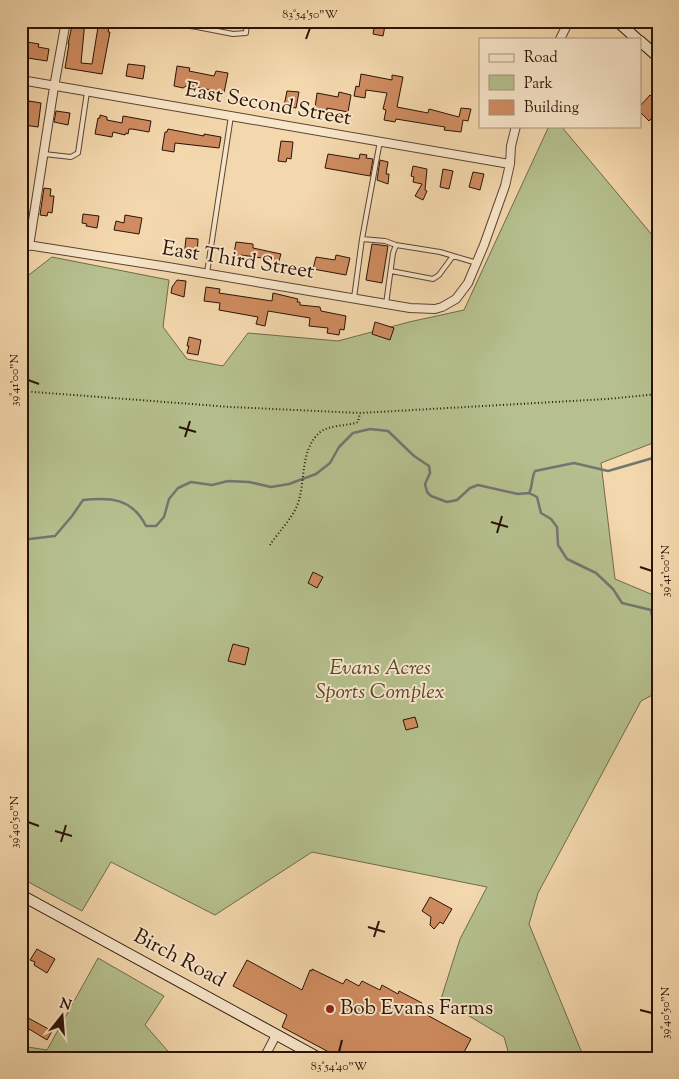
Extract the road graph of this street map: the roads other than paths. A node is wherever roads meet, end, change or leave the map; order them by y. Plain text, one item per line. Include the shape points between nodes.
1 (66, 21) edge
2 (154, 21) edge
3 (247, 21) edge
4 (568, 21) edge
5 (617, 21) edge
6 (560, 38) edge
7 (636, 38) edge
8 (642, 43) edge
9 (658, 56) edge
10 (21, 80) edge
11 (54, 87) junction
12 (88, 92) junction
13 (231, 116) junction
14 (516, 128) edge
15 (380, 141) junction
16 (44, 154) junction
17 (510, 164) junction
18 (362, 239) junction
19 (25, 245) edge
20 (396, 245) junction
21 (453, 256) junction
22 (477, 263) junction
23 (391, 271) junction
24 (207, 273) junction
25 (354, 298) junction
26 (386, 304) junction
27 (21, 895) edge
28 (276, 1035) junction
29 (264, 1058) edge
30 (320, 1058) edge

1 - 11 street
2 - 3 lane via 232,34 246,33
4 - 6 street
5 - 7 street
8 - 9 street
10 - 11 street, East Second Street
11 - 12 street, East Second Street
11 - 16 street
12 - 13 street, East Second Street
12 - 16 lane via 78,153 71,157
13 - 15 street, East Second Street
13 - 24 lane
14 - 17 street
15 - 17 street, East Second Street
15 - 18 lane
16 - 19 street
17 - 22 street
18 - 20 lane
18 - 25 lane
19 - 24 street, East Third Street
20 - 21 lane
20 - 23 lane
21 - 22 lane
21 - 23 lane via 433,279
22 - 26 street, East Third Street via 462,292 449,304 435,309
23 - 26 lane
24 - 25 street, East Third Street
25 - 26 street, East Third Street
27 - 28 street, Birch Road
28 - 29 street
28 - 30 street, Birch Road

